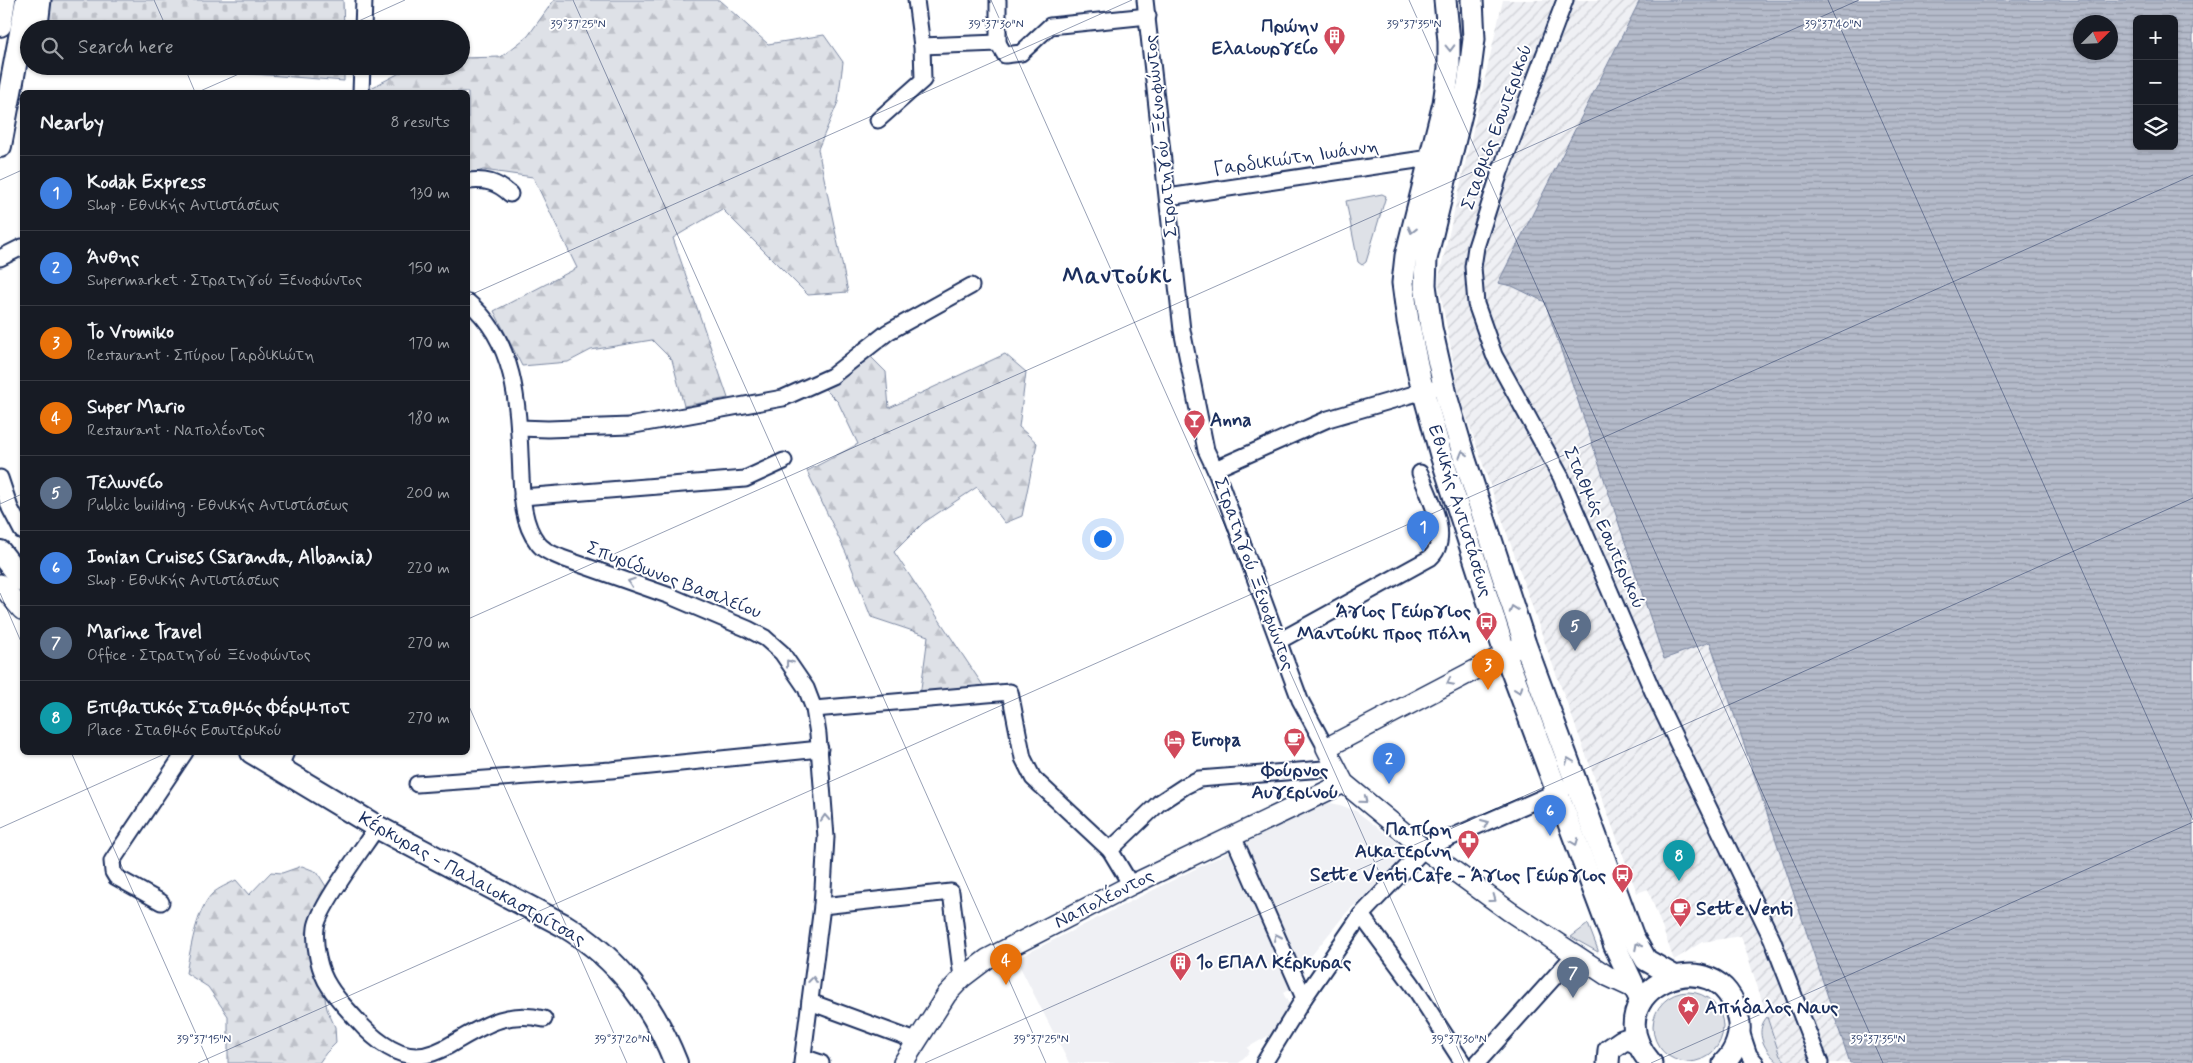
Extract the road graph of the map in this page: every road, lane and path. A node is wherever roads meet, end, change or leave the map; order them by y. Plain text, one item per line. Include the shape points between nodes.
1 (4, 0) edge
2 (27, 0) edge
3 (43, 0) edge
4 (364, 0) edge
5 (916, 0) edge
6 (998, 0) edge
7 (1146, 0) edge
8 (1445, 0) edge
9 (1565, 0) edge
10 (1475, 6) edge
11 (1148, 16) junction
12 (25, 20) edge
13 (41, 20) edge
14 (363, 20) edge
15 (0, 25) edge
16 (998, 43) junction
17 (922, 46) junction
18 (20, 62) edge
19 (362, 75) edge
20 (361, 90) edge
21 (15, 106) edge
22 (878, 120) dead end
23 (0, 146) edge
24 (1430, 158) junction
25 (470, 182) edge
26 (1423, 183) junction
27 (1445, 189) junction
28 (510, 194) dead end
29 (1168, 197) junction
30 (20, 249) edge
31 (0, 258) edge
32 (971, 286) dead end
33 (470, 304) edge
34 (1444, 386) junction
35 (1424, 392) junction
36 (519, 428) junction
37 (784, 461) dead end
38 (1215, 469) junction
39 (1420, 473) dead end
40 (0, 478) edge
41 (522, 497) junction
42 (1483, 516) junction
43 (1463, 524) junction
44 (20, 527) edge
45 (1441, 532) junction
46 (1, 550) edge
47 (20, 577) edge
48 (0, 584) edge
49 (20, 608) edge
50 (1278, 641) junction
51 (1525, 644) junction
52 (1505, 653) junction
53 (814, 709) junction
54 (1326, 748) junction
55 (820, 749) junction
56 (184, 755) edge
57 (262, 755) edge
58 (283, 761) edge
59 (1340, 775) junction
60 (1577, 783) junction
61 (417, 784) dead end
62 (1556, 792) junction
63 (377, 827) junction
64 (1233, 836) junction
65 (1424, 849) junction
66 (1110, 850) junction
67 (1130, 884) junction
68 (161, 902) dead end
69 (822, 906) junction
70 (1360, 915) junction
71 (1575, 954) junction
72 (1674, 976) junction
73 (962, 978) junction
74 (1639, 996) junction
75 (1304, 998) junction
76 (810, 1002) junction
77 (544, 1019) dead end
78 (1739, 1025) junction
79 (916, 1041) junction
80 (1638, 1043) junction
81 (803, 1060) edge
82 (1726, 1062) edge
83 (676, 1063) edge
84 (821, 1063) edge
85 (903, 1063) edge
86 (1264, 1063) edge
87 (1463, 1063) edge
88 (1477, 1063) edge
89 (1608, 1063) edge
90 (1651, 1063) edge
91 (1756, 1063) edge
92 (1820, 1063) edge

1 - 15 main road
2 - 12 main road
3 - 13 street
4 - 14 street
5 - 17 street
6 - 16 street
7 - 11 street, Στρατηγού Ξενοφώντος
8 -> 24 main road, Εθνικής Αντιστάσεως via 1450,41 1449,68
9 - 92 street, Σταθμός Εσωτερικού via 1500,172 1476,248 1473,267 1476,304 1494,355 1561,477 1653,692 1772,939
10 - 27 main road, Εθνικής Αντιστάσεως via 1470,78
11 - 16 street via 1050,26 1021,53 1013,55 1005,55
11 - 29 street, Στρατηγού Ξενοφώντος
16 - 17 street
17 - 22 street via 924,80
18 - 21 main road
19 - 20 street
21 - 23 main road
24 - 26 main road, Εθνικής Αντιστάσεως
24 - 29 street, Γαρδικιώτη Ιωάννη
25 - 28 street via 492,182
26 - 27 main road
26 -> 35 main road, Εθνικής Αντιστάσεως via 1406,256 1404,283 1406,311
27 - 34 main road, Εθνικής Αντιστάσεως via 1425,272 1428,311
29 - 38 street, Στρατηγού Ξενοφώντος via 1182,330 1206,450
30 - 31 street
32 - 36 street via 888,332 832,376 783,398 629,426
33 - 36 street, Σπυρίδωνος Βασιλείου via 492,330 504,354 516,388
34 - 35 street
42 -> 34 main road, Εθνικής Αντιστάσεως
35 - 38 street via 1328,419
35 - 43 main road, Εθνικής Αντιστάσεως
36 - 41 street, Σπυρίδωνος Βασιλείου
37 - 41 street via 745,479
38 - 50 street, Στρατηγού Ξενοφώντος
39 - 45 street
40 - 44 street
53 -> 41 street, Σπυρίδωνος Βασιλείου via 792,665 774,645 756,633 670,596 544,549 528,525
42 - 43 street
51 -> 42 main road, Εθνικής Αντιστάσεως
43 - 45 street
43 - 52 main road, Εθνικής Αντιστάσεως
45 - 50 street via 1437,553 1430,558
46 - 47 main road
48 - 49 street
50 - 54 street, Στρατηγού Ξενοφώντος via 1300,700
51 - 52 street
60 -> 51 main road, Εθνικής Αντιστάσεως
52 -> 54 street
52 -> 62 main road, Εθνικής Αντιστάσεως
53 - 55 street, Σπυρίδωνος Βασιλείου
53 - 66 street via 1010,692 1023,758 1033,778
54 - 59 street, Στρατηγού Ξενοφώντος
55 - 61 street via 611,770
69 -> 55 street, Σπυρίδωνος Βασιλείου via 826,837
56 - 68 street via 112,861 116,877
57 - 58 main road, Κέρκυρας - Παλαιοκαστρίτσας
58 - 63 main road, Κέρκυρας - Παλαιοκαστρίτσας
59 - 64 street, Ναπολέοντος
59 -> 65 street, Στρατηγού Ξενοφώντος
59 - 66 street via 1199,779 1159,804
60 - 62 street
72 -> 60 main road, Εθνικής Αντιστάσεως via 1646,960 1639,949
65 -> 62 street
62 -> 74 main road, Εθνικής Αντιστάσεως via 1615,946
63 - 77 street via 322,910 316,926 321,969 329,987 357,1020 389,1046 403,1054 418,1056 440,1050 504,1018 529,1015
63 - 83 main road, Κέρκυρας - Παλαιοκαστρίτσας via 565,926 602,952 646,1002
64 - 67 street, Ναπολέοντος
75 -> 64 street
65 - 70 street
65 -> 71 street, Στρατηγού Ξενοφώντος
66 - 67 street
67 - 73 street, Ναπολέοντος via 987,959
69 - 73 street via 951,892
76 -> 69 street, Σπυρίδωνος Βασιλείου
70 - 75 street
70 - 87 street via 1408,978
71 - 74 street, Στρατηγού Ξενοφώντος
71 - 88 street
72 - 74 main road
72 - 78 main road, Εθνικής Αντιστάσεως via 1695,975 1716,983 1732,1000
73 - 79 street, Ναπολέοντος via 947,994
74 - 80 main road via 1635,1023
75 - 86 street
76 - 79 street
76 - 81 street, Σπυρίδωνος Βασιλείου
78 - 82 main road, Εθνικής Αντιστάσεως via 1736,1046
78 - 91 street
79 - 85 street, Ναπολέοντος
80 - 89 main road via 1628,1039 1616,1044 1609,1050
80 - 90 main road
81 - 84 street

